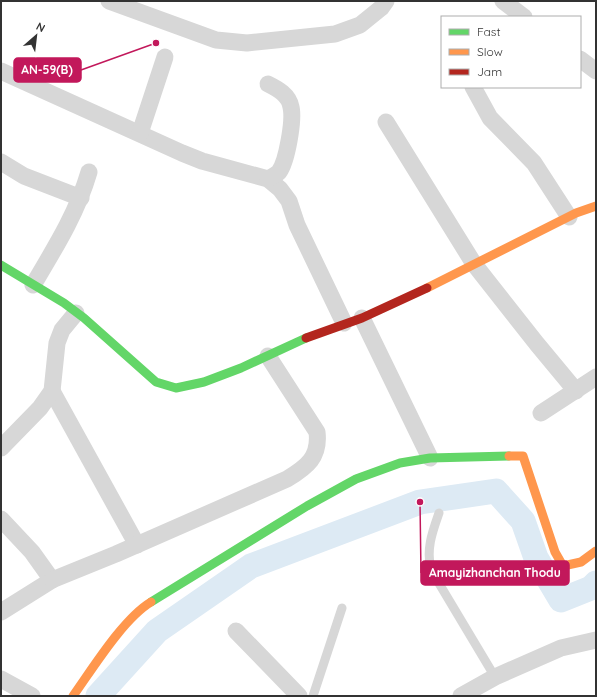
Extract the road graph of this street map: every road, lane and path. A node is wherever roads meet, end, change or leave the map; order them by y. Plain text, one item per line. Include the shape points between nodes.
1 (109, 1) edge
2 (386, 1) edge
3 (503, 1) edge
4 (134, 5) edge
5 (523, 16) edge
6 (165, 57) dead end
7 (581, 60) edge
8 (1, 71) edge
9 (596, 72) edge
10 (268, 84) dead end
11 (474, 88) edge
12 (386, 122) dead end
13 (140, 133) junction
14 (1, 162) edge
15 (89, 172) dead end
16 (268, 178) junction
17 (80, 198) junction
18 (596, 206) edge
19 (569, 217) junction
20 (474, 264) junction
21 (1, 265) edge
22 (33, 285) junction
23 (76, 313) junction
24 (362, 318) junction
25 (344, 323) junction
26 (268, 356) junction
27 (596, 377) edge
28 (52, 391) junction
29 (576, 391) junction
30 (541, 412) dead end
31 (1, 448) edge
32 (430, 458) junction
33 (440, 513) dead end
34 (1, 519) edge
35 (137, 545) junction
36 (596, 551) edge
37 (52, 580) junction
38 (342, 608) dead end
39 (1, 612) edge
40 (236, 631) dead end
41 (596, 640) edge
42 (495, 677) junction
43 (1, 679) edge
44 (32, 696) edge
45 (73, 696) edge
46 (299, 696) edge
47 (313, 696) edge
48 (460, 696) edge

1 - 4 street
2 - 4 street via 360,25 335,34 247,43 216,40
3 - 5 street
6 - 13 street
7 - 9 street
8 - 13 street
10 - 16 street via 283,93 291,107 290,140 286,157 279,172
11 - 19 street via 490,118 534,163
12 - 20 street
13 - 16 street via 196,158
14 - 17 street via 24,176
15 - 17 street
16 - 25 street via 289,201 297,225
17 - 22 street via 68,225
18 - 19 street
19 - 20 street
20 - 24 street
20 - 29 street
21 - 22 street
22 - 23 street
23 - 26 street via 156,382 176,388 204,382
23 - 28 street via 62,330 57,342
24 - 25 street
24 - 32 street
25 - 26 street
26 - 35 street via 317,432 319,445 311,460 304,469 287,479
27 - 29 street
28 - 31 street via 40,408
28 - 35 street
29 - 30 street
32 - 36 street via 523,456 555,552 563,566 577,565
32 - 45 street via 400,463 356,479 307,506 146,606 125,627
33 - 42 lane via 429,539 428,556 431,570
34 - 37 street via 32,552
35 - 37 street
37 - 39 street
38 - 47 lane
40 - 46 street
41 - 42 street via 561,648
42 - 48 street
43 - 44 street

